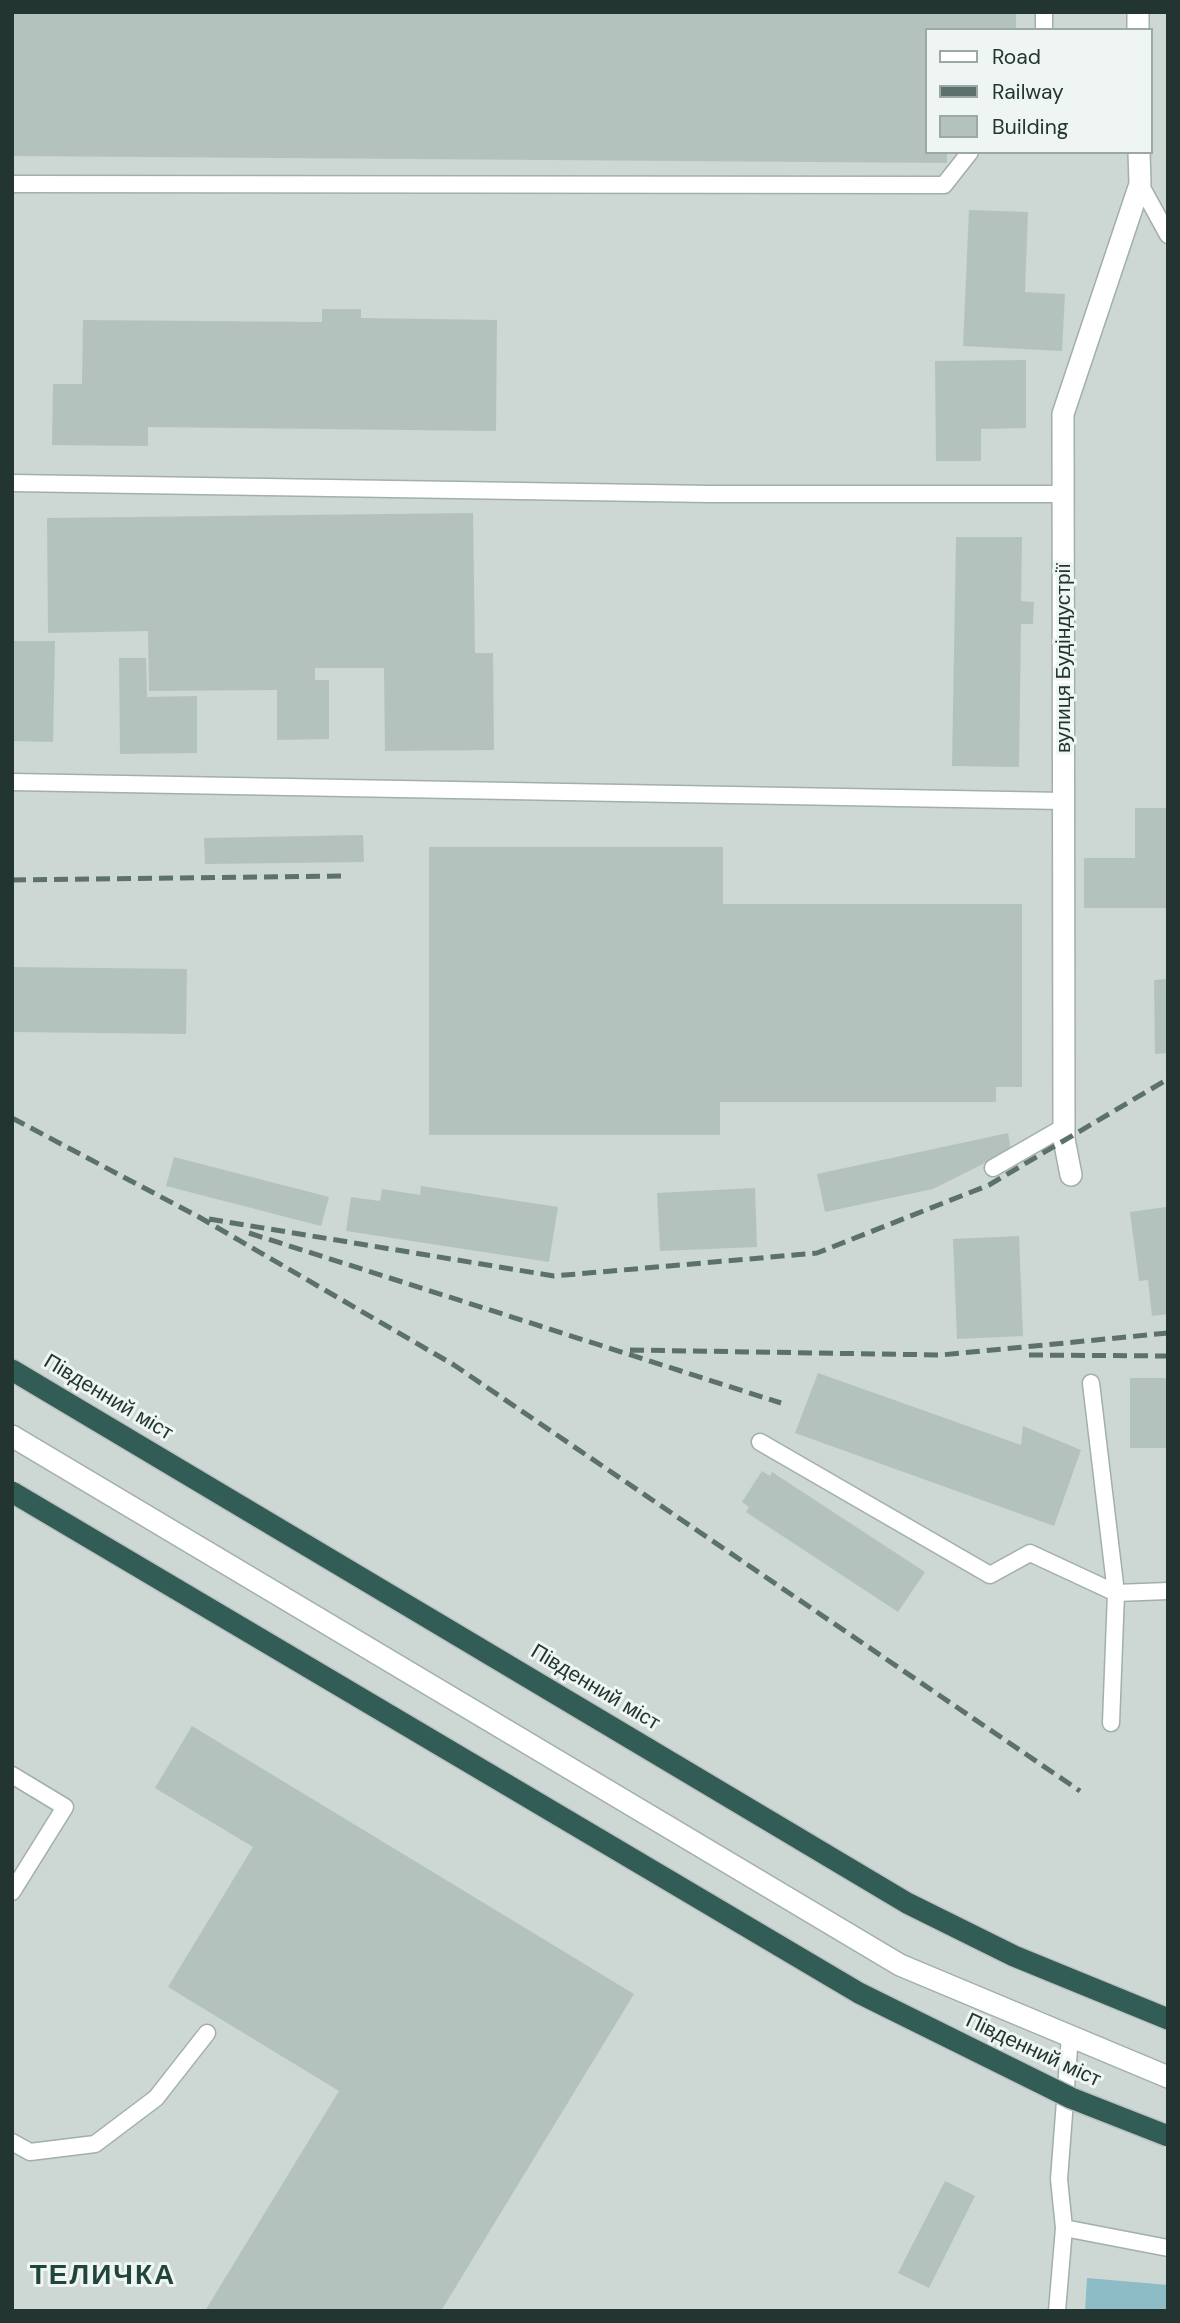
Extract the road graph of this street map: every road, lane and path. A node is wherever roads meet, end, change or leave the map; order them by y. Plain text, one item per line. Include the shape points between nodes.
1 (968, 154) edge
2 (1139, 154) edge
3 (12, 184) edge
4 (1140, 184) junction
5 (1168, 235) edge
6 (12, 484) edge
7 (1063, 494) junction
8 (12, 782) edge
9 (1064, 801) junction
10 (1064, 1127) junction
11 (993, 1168) dead end
12 (1071, 1175) dead end
13 (12, 1370) edge
14 (1091, 1383) dead end
15 (12, 1436) edge
16 (760, 1442) dead end
17 (12, 1492) edge
18 (1168, 1591) edge
19 (1116, 1592) junction
20 (1111, 1723) dead end
21 (12, 1775) edge
22 (12, 1892) edge
23 (1168, 2019) edge
24 (207, 2033) dead end
25 (1070, 2036) junction
26 (1168, 2077) edge
27 (1168, 2136) edge
28 (12, 2142) edge
29 (1064, 2228) junction
30 (1168, 2248) edge
31 (1057, 2311) edge

1 - 3 lane via 944,185
2 - 4 street, вулиця Будіндустрії
4 - 5 lane
4 - 7 street, вулиця Будіндустрії via 1063,414
6 - 7 lane
7 - 9 street, вулиця Будіндустрії
8 - 9 lane
9 - 10 street, вулиця Будіндустрії
10 - 11 lane
10 - 12 street, вулиця Будіндустрії
13 - 23 highway, Південний міст via 907,1903 1014,1956
14 - 19 lane
15 - 25 street via 900,1965
16 - 19 lane via 990,1575 1030,1553
17 - 27 highway, Південний міст, bridge via 859,1993 1071,2098
18 - 19 lane
19 - 20 lane
21 - 22 lane via 65,1807
24 - 28 lane via 156,2098 94,2144 30,2152
25 - 26 street
25 - 29 lane via 1059,2179
29 - 30 lane
29 - 31 lane

